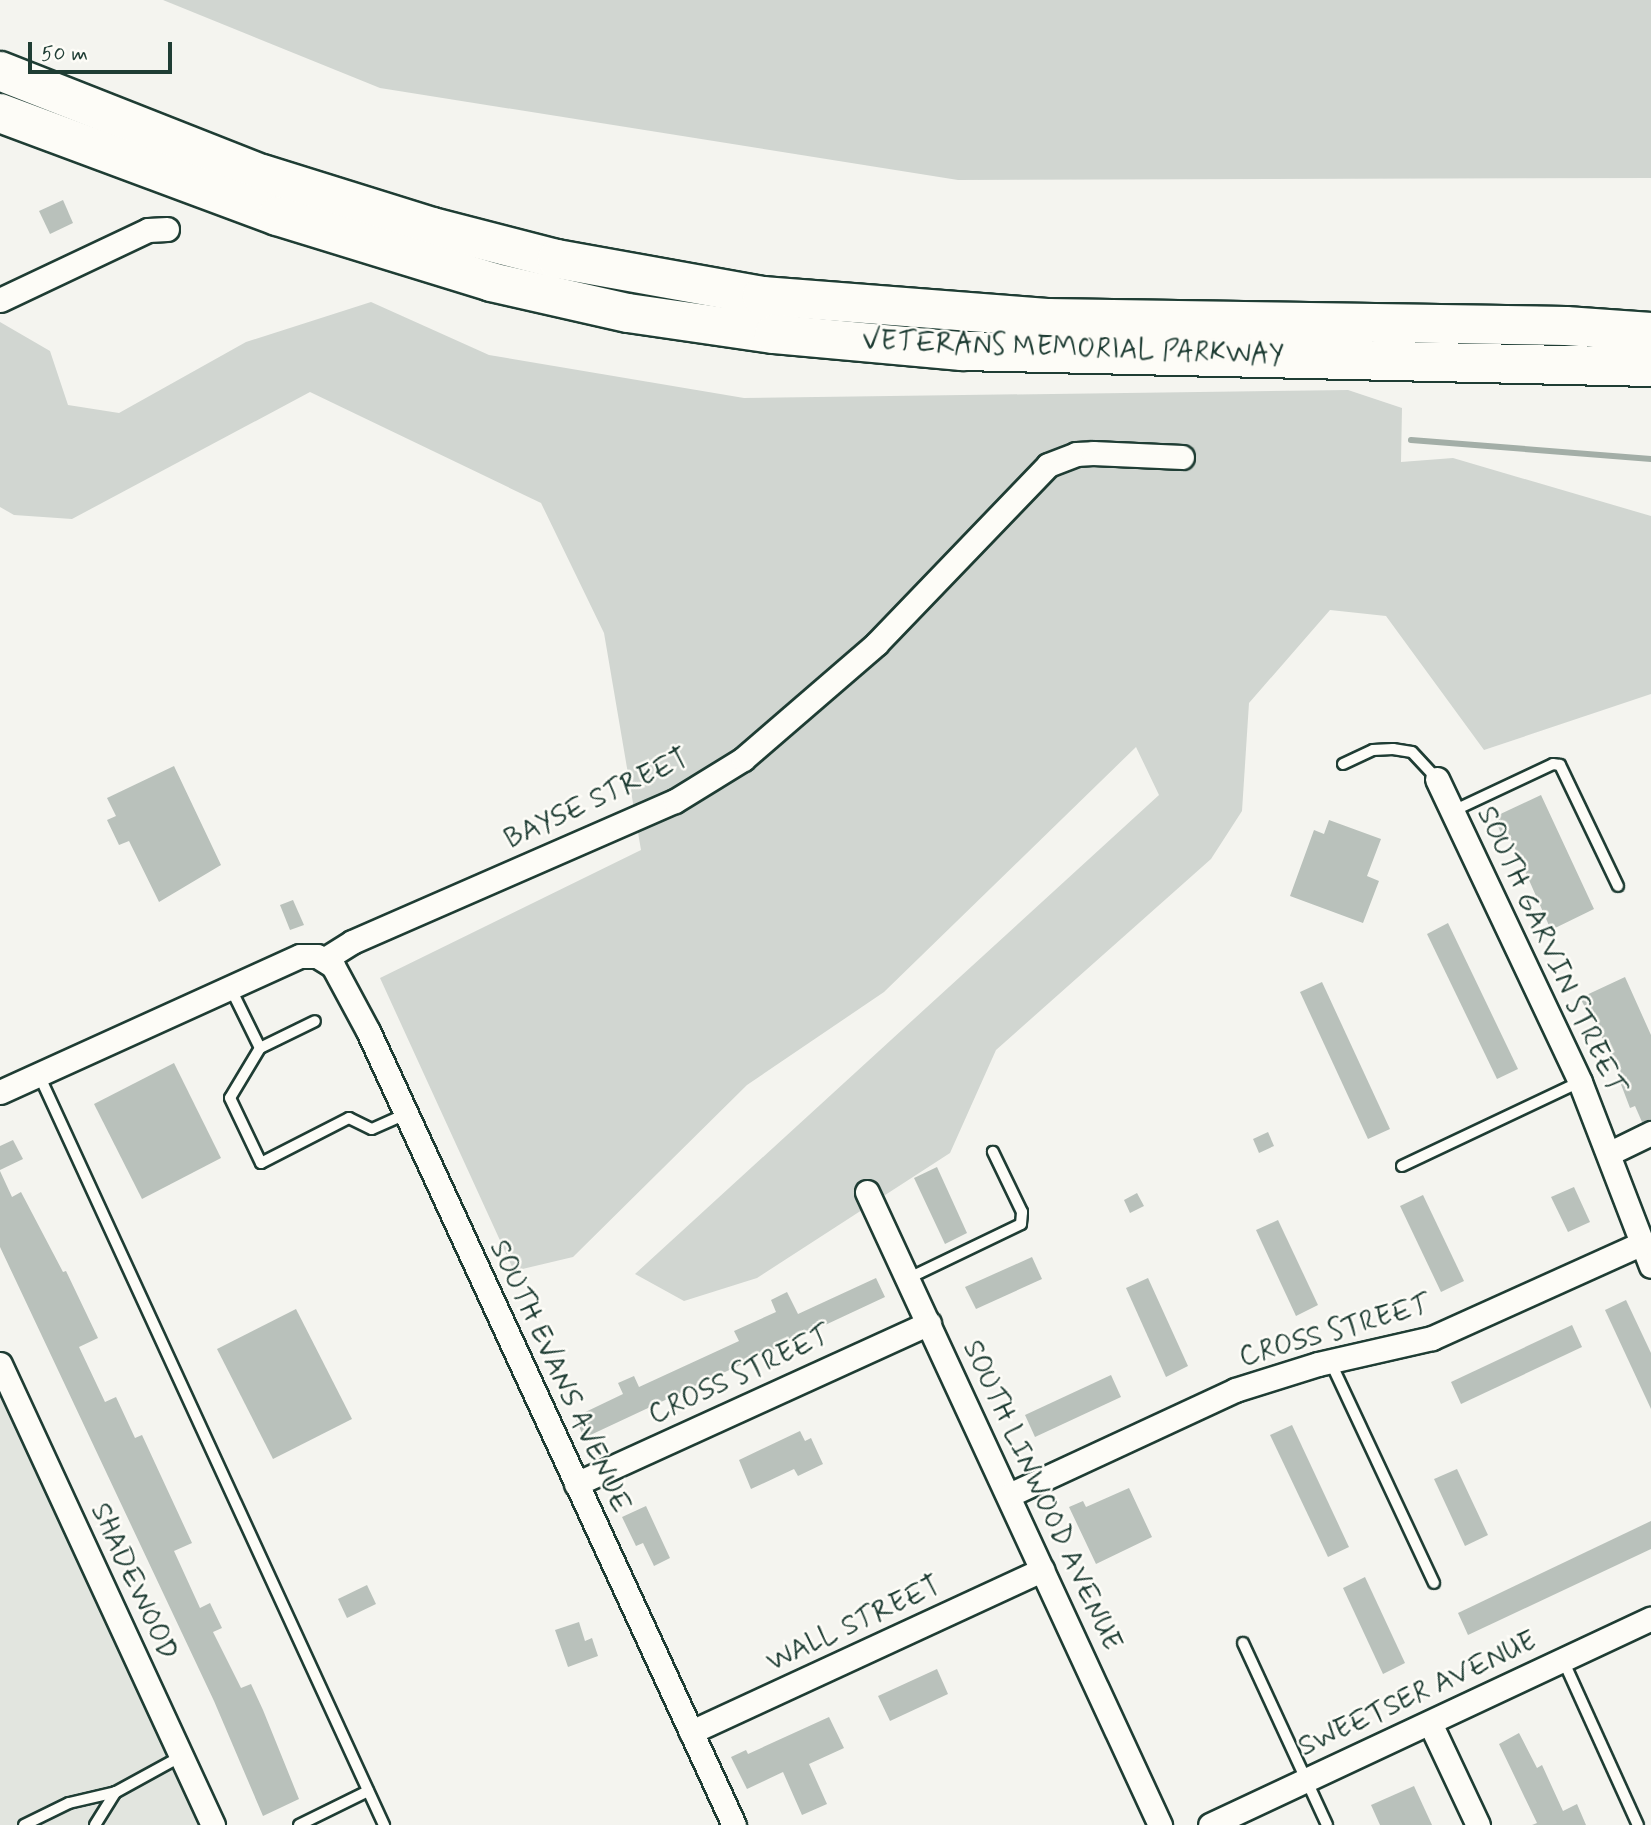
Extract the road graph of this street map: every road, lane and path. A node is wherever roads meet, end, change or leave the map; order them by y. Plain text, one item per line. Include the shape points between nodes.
1 (0, 71) edge
2 (0, 113) edge
3 (0, 141) edge
4 (167, 229) dead end
5 (491, 282) junction
6 (0, 300) edge
7 (1651, 332) edge
8 (1651, 367) edge
9 (1182, 457) dead end
10 (1343, 764) dead end
11 (1437, 779) joint
12 (1453, 811) junction
13 (1618, 886) dead end
14 (325, 959) junction
15 (230, 987) junction
16 (315, 1021) dead end
17 (260, 1048) junction
18 (39, 1075) junction
19 (1580, 1082) junction
20 (0, 1092) edge
21 (405, 1114) junction
22 (1651, 1133) edge
23 (993, 1152) dead end
24 (1610, 1153) junction
25 (1402, 1166) dead end
26 (867, 1192) dead end
27 (1640, 1244) junction
28 (1651, 1266) edge
29 (909, 1278) junction
30 (929, 1323) junction
31 (1330, 1362) junction
32 (0, 1364) edge
33 (576, 1484) junction
34 (1009, 1496) junction
35 (1042, 1570) junction
36 (1434, 1583) dead end
37 (1651, 1618) edge
38 (1243, 1643) dead end
39 (1563, 1660) junction
40 (1430, 1723) junction
41 (691, 1732) junction
42 (180, 1757) junction
43 (1307, 1780) junction
44 (368, 1791) junction
45 (116, 1792) junction
46 (24, 1825) edge
47 (95, 1825) edge
48 (213, 1825) edge
49 (299, 1825) edge
50 (384, 1825) edge
51 (734, 1825) edge
52 (1160, 1825) edge
53 (1210, 1825) edge
54 (1327, 1825) edge
55 (1478, 1825) edge
56 (1638, 1825) edge

1 - 7 highway, VETERANS MEMORIAL PARKWAY via 262,174 432,227 569,261 762,296 1047,318 1566,326
2 - 5 highway, VETERANS MEMORIAL PARKWAY via 277,216
3 - 5 highway via 382,264 446,279
4 - 6 street via 148,230
5 - 8 highway, VETERANS MEMORIAL PARKWAY via 628,313 962,351
9 - 14 street, BAYSE STREET via 1076,454 1048,465 877,644 743,759 675,802 352,942
10 - 11 lane via 1373,750 1394,749 1412,752
11 - 12 street, SOUTH GARVIN STREET
12 - 13 lane via 1560,765
12 - 19 street, SOUTH GARVIN STREET
14 - 15 street, BAYSE STREET via 300,956
14 - 21 street, SOUTH EVANS AVENUE via 341,976
15 - 17 lane
15 - 18 street, BAYSE STREET
16 - 17 lane
17 - 21 lane via 230,1097 261,1163 349,1118 372,1129
18 - 20 street, BAYSE STREET
18 - 44 lane
19 - 24 street, SOUTH GARVIN STREET
19 - 25 lane
21 - 33 street, SOUTH EVANS AVENUE
22 - 24 street
23 - 29 lane via 1022,1212 1021,1224
24 - 27 street, SOUTH GARVIN STREET
26 - 29 street, SOUTH LINWOOD AVENUE
27 - 28 street, SOUTH GARVIN STREET
27 - 31 street, CROSS STREET via 1432,1338
29 - 30 street, SOUTH LINWOOD AVENUE
30 - 33 street, CROSS STREET
30 - 34 street, SOUTH LINWOOD AVENUE
31 - 34 street, CROSS STREET via 1235,1390
31 - 36 lane
32 - 42 street, SHADEWOOD
33 - 41 street, SOUTH EVANS AVENUE
34 - 35 street, SOUTH LINWOOD AVENUE
35 - 41 street, WALL STREET
35 - 52 street, SOUTH LINWOOD AVENUE
37 - 39 street, SWEETSER AVENUE
38 - 43 lane
39 - 40 street, SWEETSER AVENUE
39 - 56 lane
40 - 43 street, SWEETSER AVENUE
40 - 55 street
41 - 51 street, SOUTH EVANS AVENUE
42 - 45 lane
42 - 48 street, SHADEWOOD
43 - 53 street, SWEETSER AVENUE
43 - 54 lane
44 - 49 lane
44 - 50 lane
45 - 46 lane via 69,1803
45 - 47 lane

